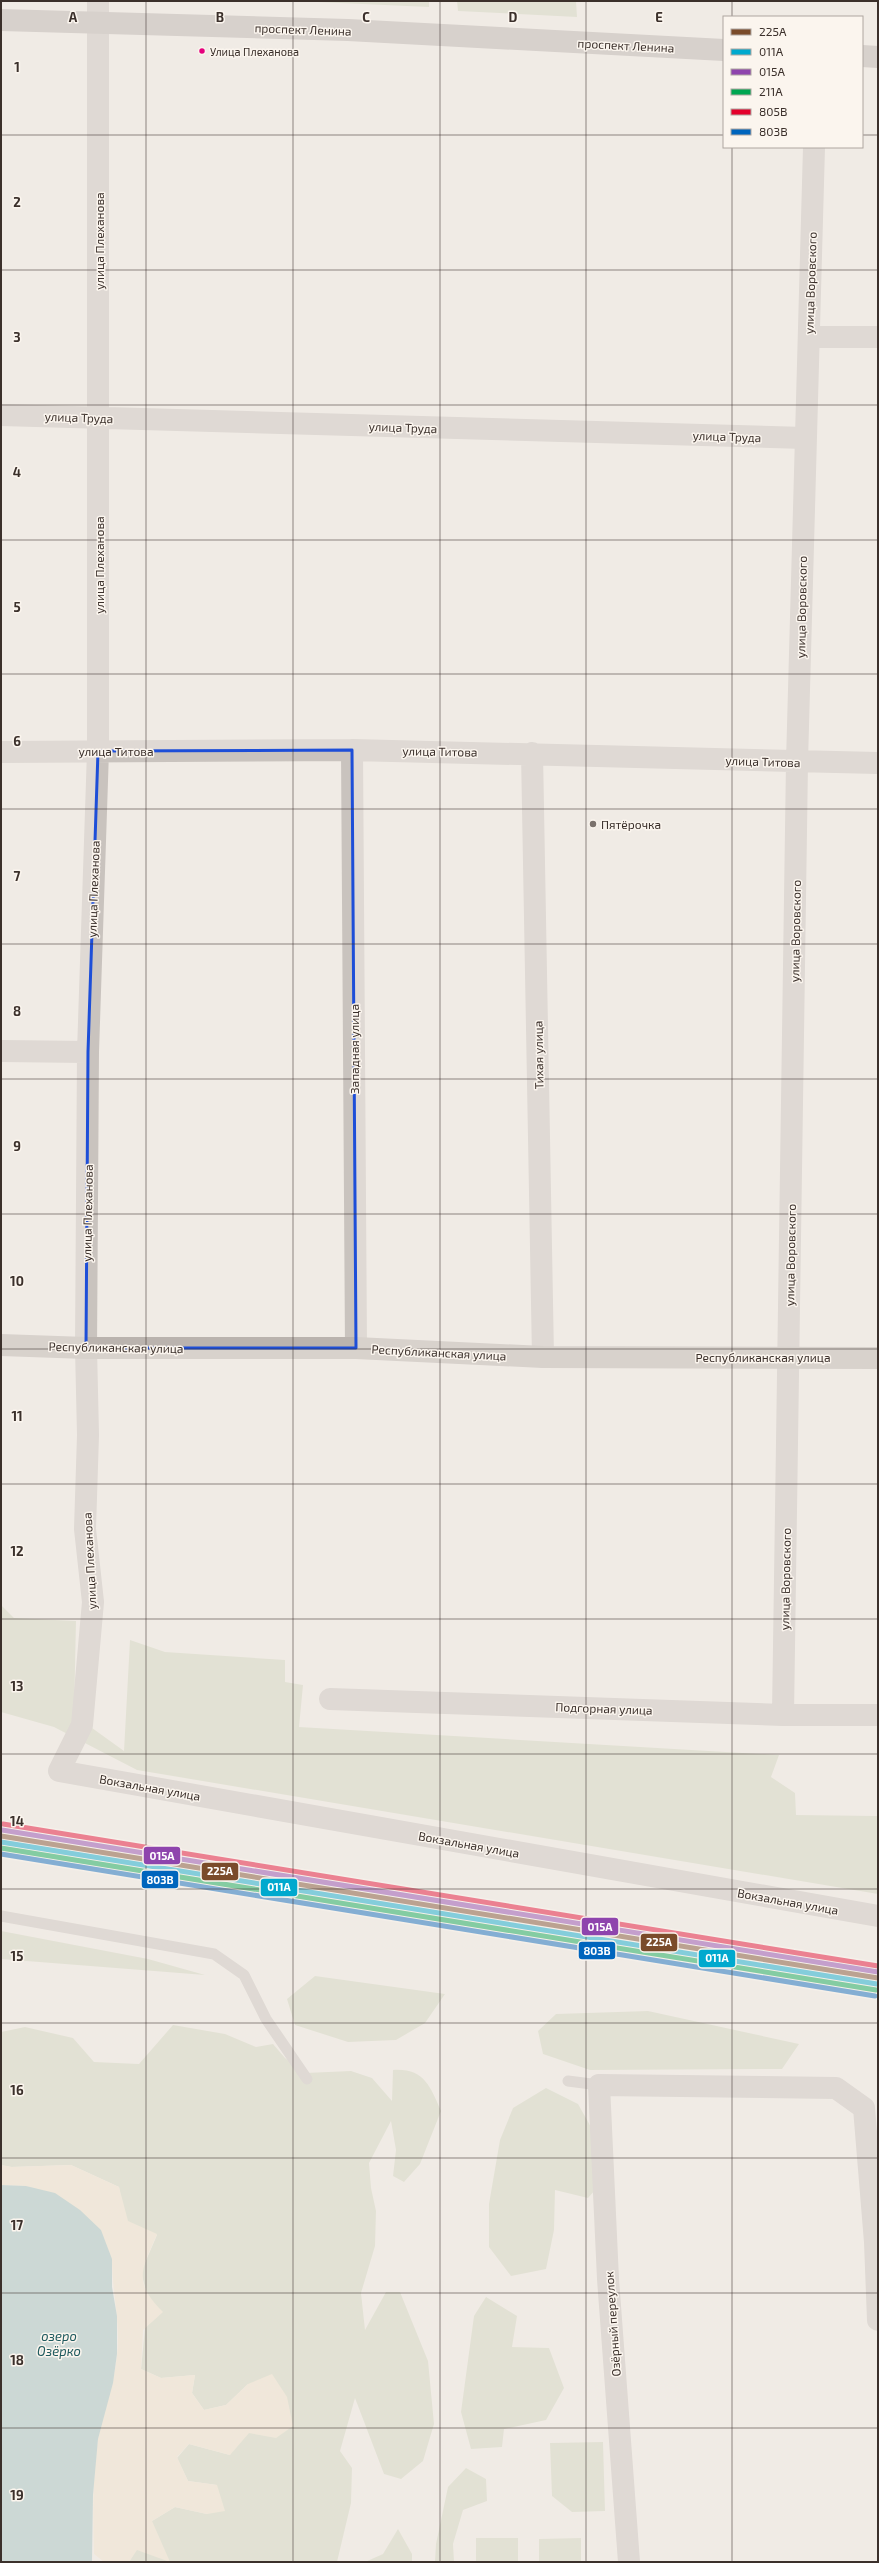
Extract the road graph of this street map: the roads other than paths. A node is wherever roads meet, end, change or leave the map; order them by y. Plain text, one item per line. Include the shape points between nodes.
1 (98, 1) edge
2 (1, 20) edge
3 (98, 22) junction
4 (723, 50) edge
5 (863, 56) edge
6 (878, 57) edge
7 (814, 148) edge
8 (809, 337) junction
9 (878, 337) edge
10 (1, 415) edge
11 (100, 418) junction
12 (805, 438) junction
13 (352, 750) junction
14 (98, 751) junction
15 (1, 752) edge
16 (532, 753) junction
17 (797, 762) junction
18 (878, 763) edge
19 (1, 1051) edge
20 (88, 1052) junction
21 (1, 1345) edge
22 (86, 1348) junction
23 (356, 1348) junction
24 (544, 1357) junction
25 (788, 1357) junction
26 (878, 1358) edge
27 (330, 1699) dead end
28 (783, 1715) junction
29 (878, 1715) edge
30 (59, 1771) joint
31 (1, 1916) edge
32 (878, 1916) edge
33 (307, 2079) dead end
34 (568, 2081) dead end
35 (599, 2085) junction
36 (878, 2320) edge
37 (629, 2562) edge

1 - 3 street, улица Плеханова
2 - 3 main road, проспект Ленина
3 - 4 main road, проспект Ленина via 348,30
3 - 11 street, улица Плеханова
5 - 6 main road
7 - 8 street, улица Воровского
8 - 9 street
8 - 12 street, улица Воровского
10 - 11 street, улица Труда
11 - 12 street, улица Труда
11 - 14 street, улица Плеханова
12 - 17 street, улица Воровского
13 - 14 street, улица Титова
13 - 16 street, улица Титова
13 - 23 street, Западная улица
14 - 15 street, улица Титова
14 - 20 street, улица Плеханова
16 - 17 street, улица Титова
16 - 24 street, Тихая улица
17 - 18 street, улица Титова
17 - 25 street, улица Воровского
19 - 20 street
20 - 22 street, улица Плеханова
21 - 22 street, Республиканская улица
22 - 23 street, Республиканская улица
22 - 30 street, улица Плеханова via 88,1435 85,1529 93,1602 82,1725
23 - 24 street, Республиканская улица
24 - 25 street, Республиканская улица
25 - 26 street, Республиканская улица
25 - 28 street, улица Воровского
27 - 28 street, Подгорная улица
28 - 29 street, Подгорная улица
30 - 32 street, Вокзальная улица
31 - 33 lane via 214,1954 244,1974 266,2019
34 - 35 lane
35 - 36 street via 836,2088 864,2108 875,2242
35 - 37 street, Озёрный переулок via 608,2279

